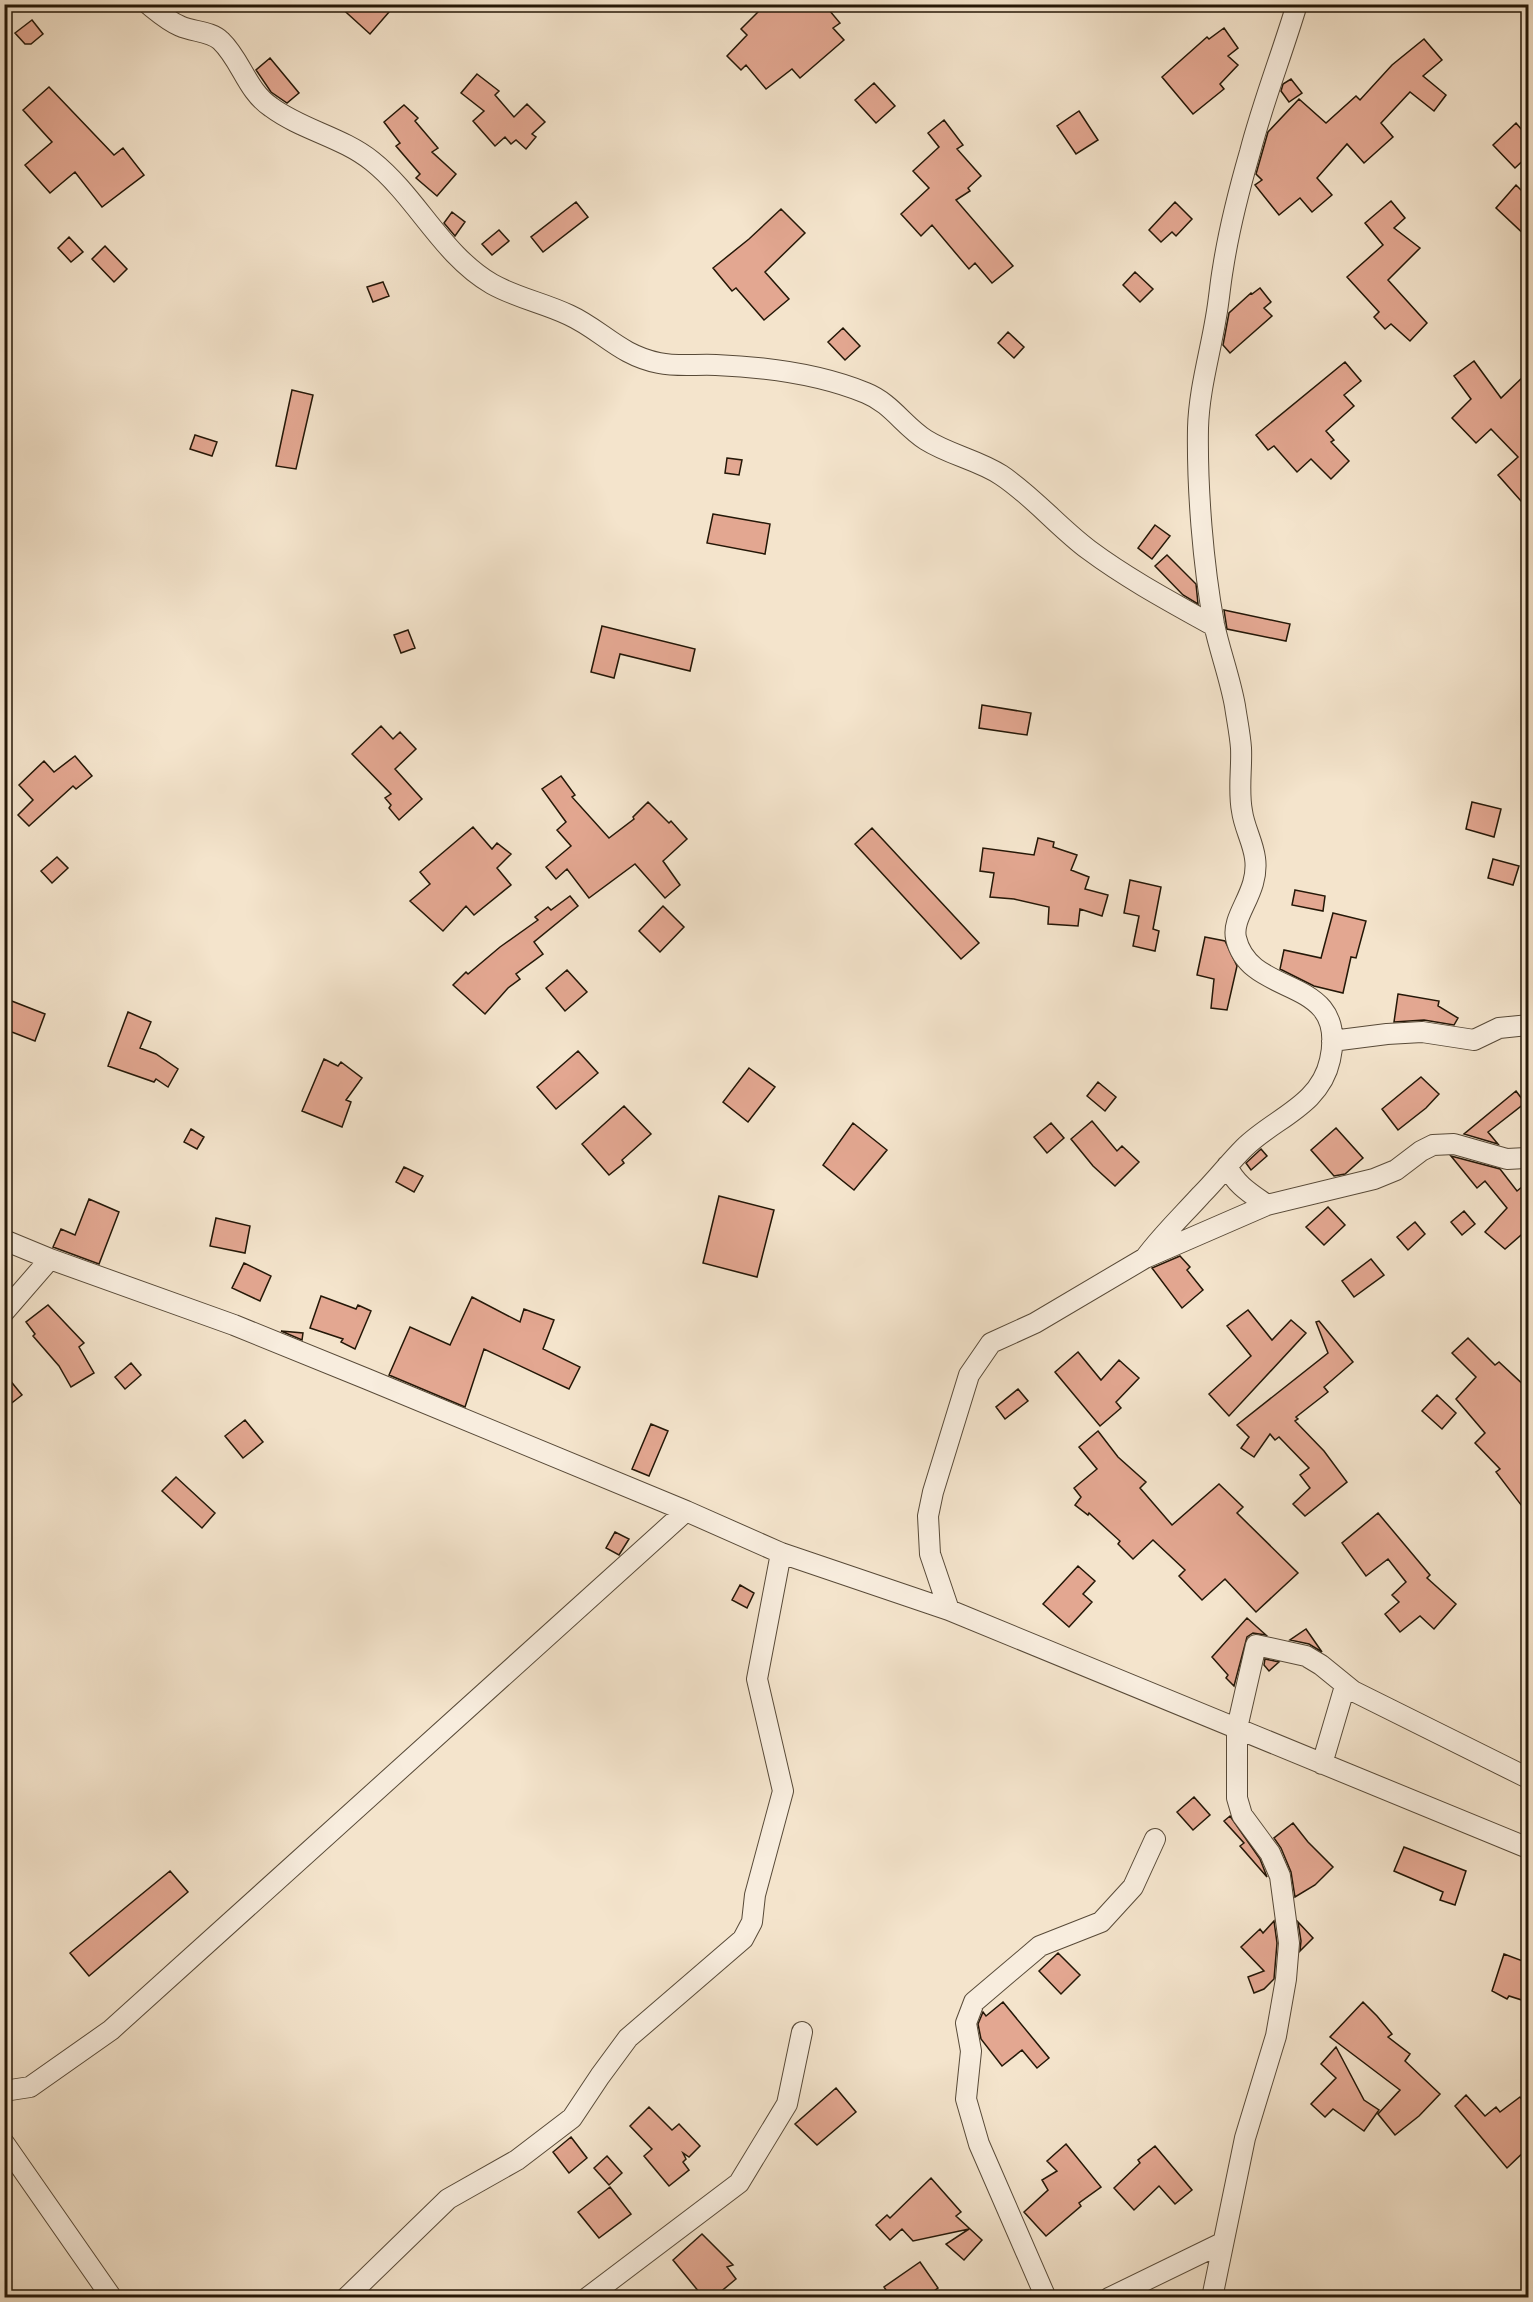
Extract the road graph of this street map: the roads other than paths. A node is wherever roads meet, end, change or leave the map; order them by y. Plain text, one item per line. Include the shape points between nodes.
1 (148, 4) edge
2 (1297, 4) edge
3 (1214, 626) junction
4 (1528, 1025) edge
5 (1332, 1041) junction
6 (1528, 1158) edge
7 (1227, 1166) junction
8 (1267, 1205) junction
9 (4, 1240) edge
10 (1145, 1258) junction
11 (50, 1259) junction
12 (4, 1312) edge
13 (686, 1510) junction
14 (781, 1553) junction
15 (949, 1610) junction
16 (1345, 1686) junction
17 (1237, 1728) junction
18 (1322, 1764) junction
19 (1528, 1778) edge
20 (1155, 1839) dead end
21 (1528, 1848) edge
22 (802, 2032) dead end
23 (4, 2091) edge
24 (4, 2143) edge
25 (1222, 2243) junction
26 (112, 2298) edge
27 (346, 2298) edge
28 (587, 2298) edge
29 (1046, 2298) edge
30 (1109, 2298) edge
31 (1212, 2298) edge

1 - 3 street via 178,25 220,40 271,108 373,162 459,258 495,285 569,315 624,350 659,363 760,368 823,379 880,399 923,438 1001,475 1119,571
2 - 3 street via 1236,205 1201,394 1198,468
3 - 5 street via 1234,703 1241,746 1242,815 1257,872 1236,926 1237,941 1255,969 1298,990 1320,1006 1329,1019
4 - 5 street via 1499,1028 1474,1040 1422,1032
5 - 7 street via 1327,1070 1313,1094 1260,1134
6 - 8 street via 1507,1159 1441,1143 1374,1179
7 - 8 street via 1240,1186
7 - 10 street
8 - 10 street
9 - 11 street
10 - 15 street via 1035,1323 997,1339 969,1375 928,1516 930,1554
11 - 12 street
11 - 13 street via 234,1325
13 - 14 street
13 - 23 street via 111,2030 30,2087
14 - 15 street
14 - 27 street via 757,1679 783,1791 755,1895 752,1922 743,1939 628,2038 572,2118 518,2160 448,2199
15 - 17 street
16 - 17 street via 1306,1656 1256,1645
16 - 18 street
16 - 19 street
17 - 18 street
17 - 25 street via 1239,1809 1270,1853 1280,1876 1289,1943 1276,2036 1245,2138
18 - 21 street
20 - 29 street via 1133,1887 1101,1922 1040,1946 974,2002 966,2024 971,2051 966,2099 979,2144
22 - 28 street via 787,2104 739,2182
24 - 26 street
25 - 30 street
25 - 31 street

